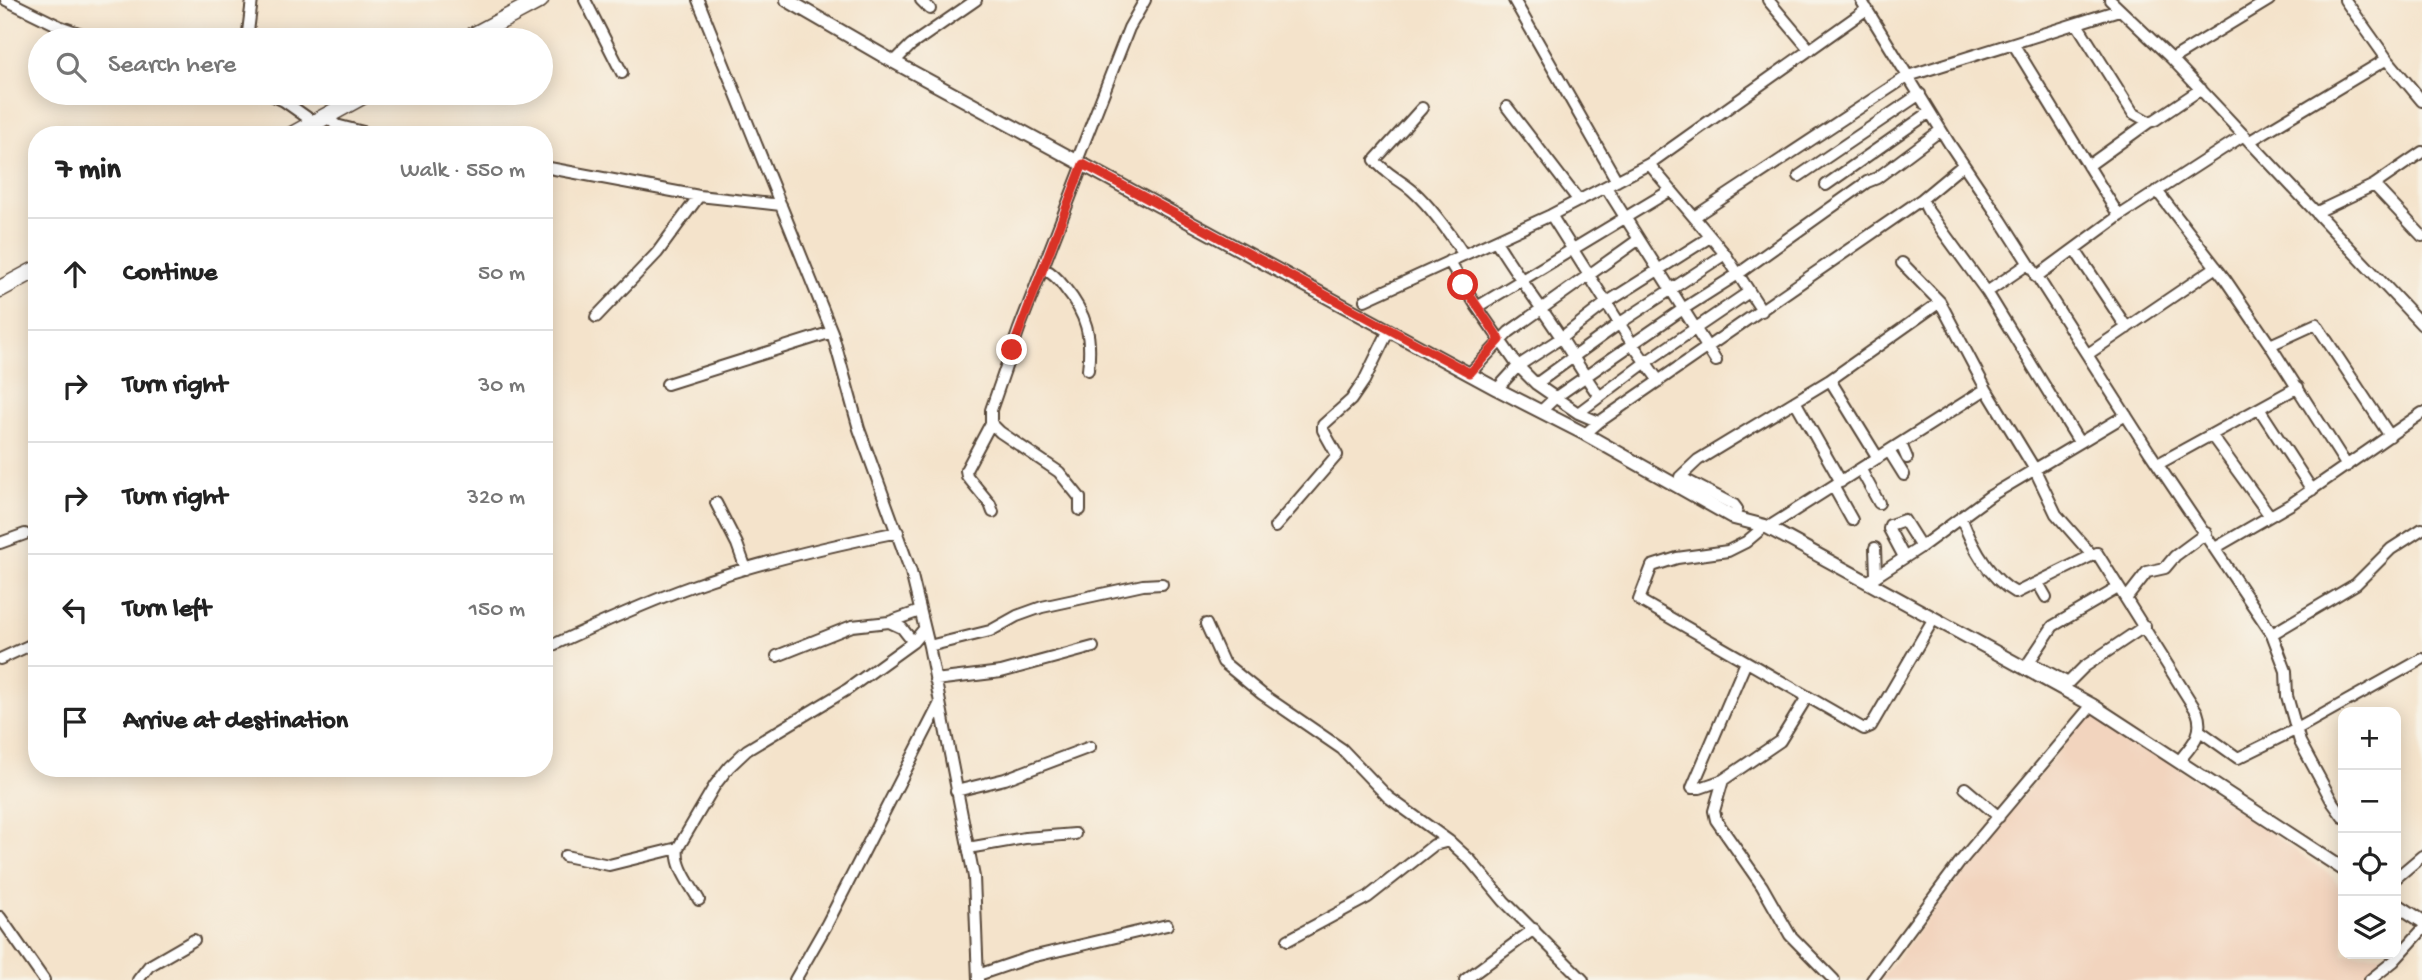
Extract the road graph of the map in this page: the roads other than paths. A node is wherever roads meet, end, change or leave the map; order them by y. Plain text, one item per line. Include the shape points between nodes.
1 (6, 0) edge
2 (252, 0) edge
3 (540, 0) edge
4 (585, 0) edge
5 (698, 0) edge
6 (787, 0) edge
7 (921, 0) edge
8 (976, 0) edge
9 (1145, 0) edge
10 (1514, 0) edge
11 (1768, 0) edge
12 (2110, 0) edge
13 (2269, 0) edge
14 (2345, 0) edge
15 (1864, 4) edge
16 (930, 9) dead end
17 (2119, 10) junction
18 (2077, 24) junction
19 (66, 28) edge
20 (248, 28) edge
21 (488, 28) edge
22 (2014, 45) junction
23 (1810, 50) junction
24 (2172, 59) junction
25 (2387, 59) junction
26 (894, 62) junction
27 (622, 73) dead end
28 (1908, 76) junction
29 (2201, 89) junction
30 (1920, 94) junction
31 (2422, 101) edge
32 (292, 105) edge
33 (346, 105) edge
34 (1507, 107) dead end
35 (1422, 108) dead end
36 (1930, 112) junction
37 (320, 119) junction
38 (2149, 122) junction
39 (308, 126) edge
40 (341, 126) edge
41 (1941, 130) junction
42 (2247, 138) junction
43 (2422, 152) edge
44 (1080, 163) junction
45 (1649, 164) junction
46 (1964, 165) junction
47 (2088, 166) junction
48 (553, 169) edge
49 (1799, 176) dead end
50 (1617, 181) junction
51 (2374, 184) junction
52 (1826, 185) dead end
53 (1605, 187) junction
54 (1671, 190) junction
55 (2157, 191) junction
56 (699, 196) junction
57 (1922, 198) junction
58 (1579, 201) junction
59 (781, 205) junction
60 (2316, 212) junction
61 (1551, 215) junction
62 (2119, 216) junction
63 (1623, 217) junction
64 (1694, 217) junction
65 (2422, 236) edge
66 (1710, 237) junction
67 (1638, 240) junction
68 (1496, 241) junction
69 (1571, 250) junction
70 (2075, 250) junction
71 (1725, 254) junction
72 (1464, 255) junction
73 (1449, 261) junction
74 (1902, 263) dead end
75 (2028, 264) junction
76 (2216, 267) junction
77 (1044, 269) junction
78 (1659, 270) junction
79 (28, 274) edge
80 (1738, 274) junction
81 (1588, 275) junction
82 (2036, 277) junction
83 (1519, 280) junction
84 (0, 289) edge
85 (1671, 291) junction
86 (1749, 292) junction
87 (1987, 292) junction
88 (1365, 300) dead end
89 (1940, 302) junction
90 (1606, 303) junction
91 (1477, 307) junction
92 (1541, 309) junction
93 (1683, 309) junction
94 (1762, 311) junction
95 (596, 317) dead end
96 (1620, 323) junction
97 (2422, 325) edge
98 (1695, 328) junction
99 (2127, 328) junction
100 (1388, 330) junction
101 (832, 331) junction
102 (1561, 338) junction
103 (1500, 340) junction
104 (1633, 345) junction
105 (2270, 345) junction
106 (1707, 348) junction
107 (2088, 354) junction
108 (1572, 358) junction
109 (1716, 361) dead end
110 (1646, 362) junction
111 (1518, 366) junction
112 (1088, 370) dead end
113 (1470, 373) junction
114 (1585, 377) junction
115 (1830, 380) junction
116 (1659, 381) junction
117 (667, 384) dead end
118 (1536, 384) junction
119 (2298, 387) junction
120 (1497, 389) junction
121 (1986, 389) junction
122 (1599, 396) junction
123 (1556, 397) junction
124 (1795, 401) junction
125 (2260, 410) junction
126 (1541, 411) junction
127 (1578, 413) junction
128 (2422, 413) edge
129 (2126, 415) junction
130 (1599, 422) junction
131 (991, 423) junction
132 (1586, 434) junction
133 (2212, 436) junction
134 (2390, 436) junction
135 (2079, 442) junction
136 (1901, 444) junction
137 (1889, 451) junction
138 (1878, 458) junction
139 (1907, 458) dead end
140 (2158, 464) junction
141 (2347, 466) junction
142 (2034, 468) junction
143 (1861, 470) junction
144 (1904, 475) dead end
145 (1837, 484) junction
146 (2312, 490) junction
147 (716, 503) dead end
148 (1879, 503) dead end
149 (1080, 510) dead end
150 (993, 512) dead end
151 (2270, 516) junction
152 (1961, 517) junction
153 (1734, 518) junction
154 (1852, 520) dead end
155 (1275, 527) dead end
156 (1766, 527) junction
157 (2421, 530) edge
158 (898, 532) junction
159 (2206, 533) junction
160 (25, 534) dead end
161 (0, 543) edge
162 (1921, 547) junction
163 (1875, 548) dead end
164 (2215, 548) junction
165 (2091, 554) junction
166 (1904, 557) junction
167 (746, 569) junction
168 (1871, 578) junction
169 (2038, 583) junction
170 (1162, 584) dead end
171 (2118, 588) junction
172 (2046, 597) dead end
173 (2126, 600) junction
174 (920, 611) junction
175 (1934, 618) junction
176 (889, 622) junction
177 (1206, 624) dead end
178 (2145, 626) junction
179 (924, 629) junction
180 (2272, 634) junction
181 (913, 642) junction
182 (553, 645) edge
183 (28, 646) edge
184 (929, 646) junction
185 (1093, 647) dead end
186 (777, 656) dead end
187 (0, 659) edge
188 (2422, 659) edge
189 (1746, 662) junction
190 (935, 680) junction
191 (1807, 697) junction
192 (940, 703) junction
193 (2092, 705) junction
194 (2297, 729) junction
195 (2200, 731) junction
196 (1090, 747) dead end
197 (2179, 761) junction
198 (1723, 780) junction
199 (1965, 788) dead end
200 (956, 791) junction
201 (2338, 810) edge
202 (1999, 817) junction
203 (1075, 834) dead end
204 (1449, 841) junction
205 (678, 848) junction
206 (968, 848) junction
207 (565, 856) dead end
208 (2422, 856) edge
209 (2338, 866) edge
210 (2401, 874) edge
211 (699, 900) dead end
212 (2401, 907) edge
213 (0, 917) edge
214 (2422, 921) edge
215 (1167, 925) dead end
216 (1534, 929) junction
217 (2422, 930) edge
218 (194, 940) dead end
219 (1288, 940) dead end
220 (978, 977) edge
221 (44, 980) edge
222 (138, 980) edge
223 (795, 980) edge
224 (1465, 980) edge
225 (1583, 980) edge
226 (1834, 980) edge
227 (1872, 980) edge
228 (2370, 980) edge

1 - 19 street
2 - 20 street
3 - 21 main road
4 - 27 street
5 - 59 street
6 - 26 street
7 - 16 street
8 - 26 street via 918,39
9 - 44 street via 1129,28
10 - 50 street
11 - 23 street
12 - 17 street
13 - 24 street
14 - 25 street
15 - 23 street
15 - 28 street
17 - 18 street
17 - 24 street
18 - 22 street
18 - 38 street via 2133,113
22 - 28 street
22 - 47 street
23 - 45 street
24 - 29 street
25 - 31 street
25 - 42 street
26 - 44 street
28 - 30 street
28 - 64 street
29 - 38 street
29 - 42 street
30 - 36 street
30 - 49 street
32 - 37 street
33 - 37 main road
34 - 58 street
35 - 72 street via 1375,160 1412,190
36 - 41 street
36 - 52 street
37 - 39 main road
37 - 40 street
38 - 47 street
41 - 46 street
41 - 80 street
42 - 55 street
42 - 60 street
43 - 51 street
44 - 77 street
44 - 100 street
45 - 50 street
45 - 54 street
46 - 57 street
46 - 75 street
47 - 62 street
48 - 56 street
50 - 53 street
51 - 60 street
51 - 65 street
53 - 58 street
53 - 63 street
54 - 63 street
54 - 64 street
55 - 62 street
55 - 76 street
56 - 59 street
56 - 95 street via 657,253
57 - 87 street
57 - 94 street
58 - 61 street
59 - 101 street
60 - 97 street
61 - 68 street
61 - 69 street
62 - 70 street
63 - 67 street
63 - 69 street
64 - 66 street
66 - 71 street
66 - 78 street
67 - 78 street
67 - 81 street
68 - 72 street
68 - 83 street
69 - 81 street
69 - 83 street
70 - 82 street
70 - 99 street
71 - 80 street
71 - 85 street
72 - 73 street
73 - 88 street
73 - 91 street
74 - 89 street
75 - 82 street
75 - 87 street
76 - 99 street
76 - 105 street
77 - 112 street via 1082,310 1091,347
77 - 131 street via 991,410
78 - 85 street
78 - 90 street
79 - 84 main road
80 - 86 street
80 - 93 street
81 - 90 street
81 - 92 street
82 - 107 street
83 - 91 street
83 - 92 street
85 - 93 street
85 - 96 street
86 - 94 street
86 - 98 street
87 - 135 street
89 - 115 street
89 - 121 street
90 - 96 street
90 - 102 street
91 - 103 street
92 - 102 street
92 - 103 street
93 - 98 street
93 - 104 street
94 - 106 street
96 - 104 street
96 - 108 street
98 - 106 street
98 - 110 street
99 - 107 street
100 - 113 street
100 - 155 street via 1352,400 1323,425 1337,456
101 - 117 street
101 - 158 street via 859,429
102 - 108 street
102 - 111 street
103 - 111 street
103 - 113 street
104 - 110 street
104 - 114 street
105 - 119 street
105 - 134 street via 2316,324
106 - 109 street
106 - 116 street
107 - 129 street
108 - 114 street
108 - 118 street
110 - 116 street
110 - 122 street
111 - 118 street
111 - 120 street
113 - 120 street
114 - 122 street
114 - 123 street
115 - 124 street
115 - 138 street
116 - 130 street
118 - 123 street
119 - 125 street
119 - 141 street
120 - 126 street
121 - 136 street
121 - 142 street
122 - 127 street
123 - 126 street
123 - 127 street
124 - 145 street
124 - 153 street via 1698,460 1680,477 1734,505
125 - 133 street
125 - 146 street
126 - 132 street
127 - 130 street
128 - 134 street
129 - 135 street
129 - 140 street
130 - 132 street
131 - 149 street via 1059,472 1080,498
131 - 150 street via 966,470
132 - 153 street
133 - 140 street
133 - 151 street
134 - 141 street
135 - 142 street
136 - 137 street
136 - 139 street
137 - 138 street
137 - 144 street
138 - 143 street
140 - 159 street
141 - 146 street
142 - 152 street
142 - 165 street via 2056,514
143 - 145 street
143 - 148 street
145 - 154 street
145 - 156 street
146 - 151 street
147 - 167 street
151 - 164 street
152 - 162 street
152 - 169 street via 1979,556 2003,585 2016,593
153 - 156 street
156 - 168 street
156 - 189 street via 1728,551 1652,566 1639,600
157 - 180 street via 2391,549 2356,584
158 - 167 street
158 - 174 street
159 - 164 street
159 - 173 street via 2165,568 2147,572
160 - 161 street
162 - 166 street
162 - 166 street via 1904,520 1890,525
163 - 168 street
164 - 180 street
165 - 169 street
165 - 171 street via 2097,553
166 - 168 street
167 - 182 street via 678,591
168 - 175 street
169 - 172 street
170 - 184 street via 1042,607 990,631
171 - 173 street
171 - 178 street via 2053,625 2029,662 2068,683
173 - 178 street
174 - 176 street
174 - 179 street
175 - 191 street via 1868,728
175 - 193 street
176 - 181 street via 902,628
176 - 186 street via 852,626
177 - 204 street via 1223,662 1342,749 1388,797
178 - 195 street via 2197,712
179 - 181 street
179 - 184 street
180 - 194 street via 2286,671 2287,696
181 - 205 street via 848,689 747,750 715,785
183 - 187 street
184 - 190 street
185 - 190 street via 1001,672
188 - 194 street
189 - 191 street
189 - 198 street via 1692,788
190 - 192 street
191 - 198 street via 1780,741
192 - 200 street
192 - 223 street
193 - 197 street
193 - 202 street
194 - 195 street via 2238,758
194 - 201 street via 2308,760
195 - 197 street
196 - 200 street via 1005,779
197 - 209 street
198 - 226 street via 1714,811 1716,820 1790,935
199 - 202 street
200 - 206 street
202 - 227 street
203 - 206 street
204 - 216 street
204 - 219 street via 1434,845 1368,897
205 - 207 street via 609,865
205 - 211 street via 677,857
206 - 220 street via 974,877
208 - 210 street
212 - 214 street
213 - 221 street
215 - 220 street via 1031,957
216 - 224 street
216 - 225 street
217 - 228 street
218 - 222 street via 149,966

